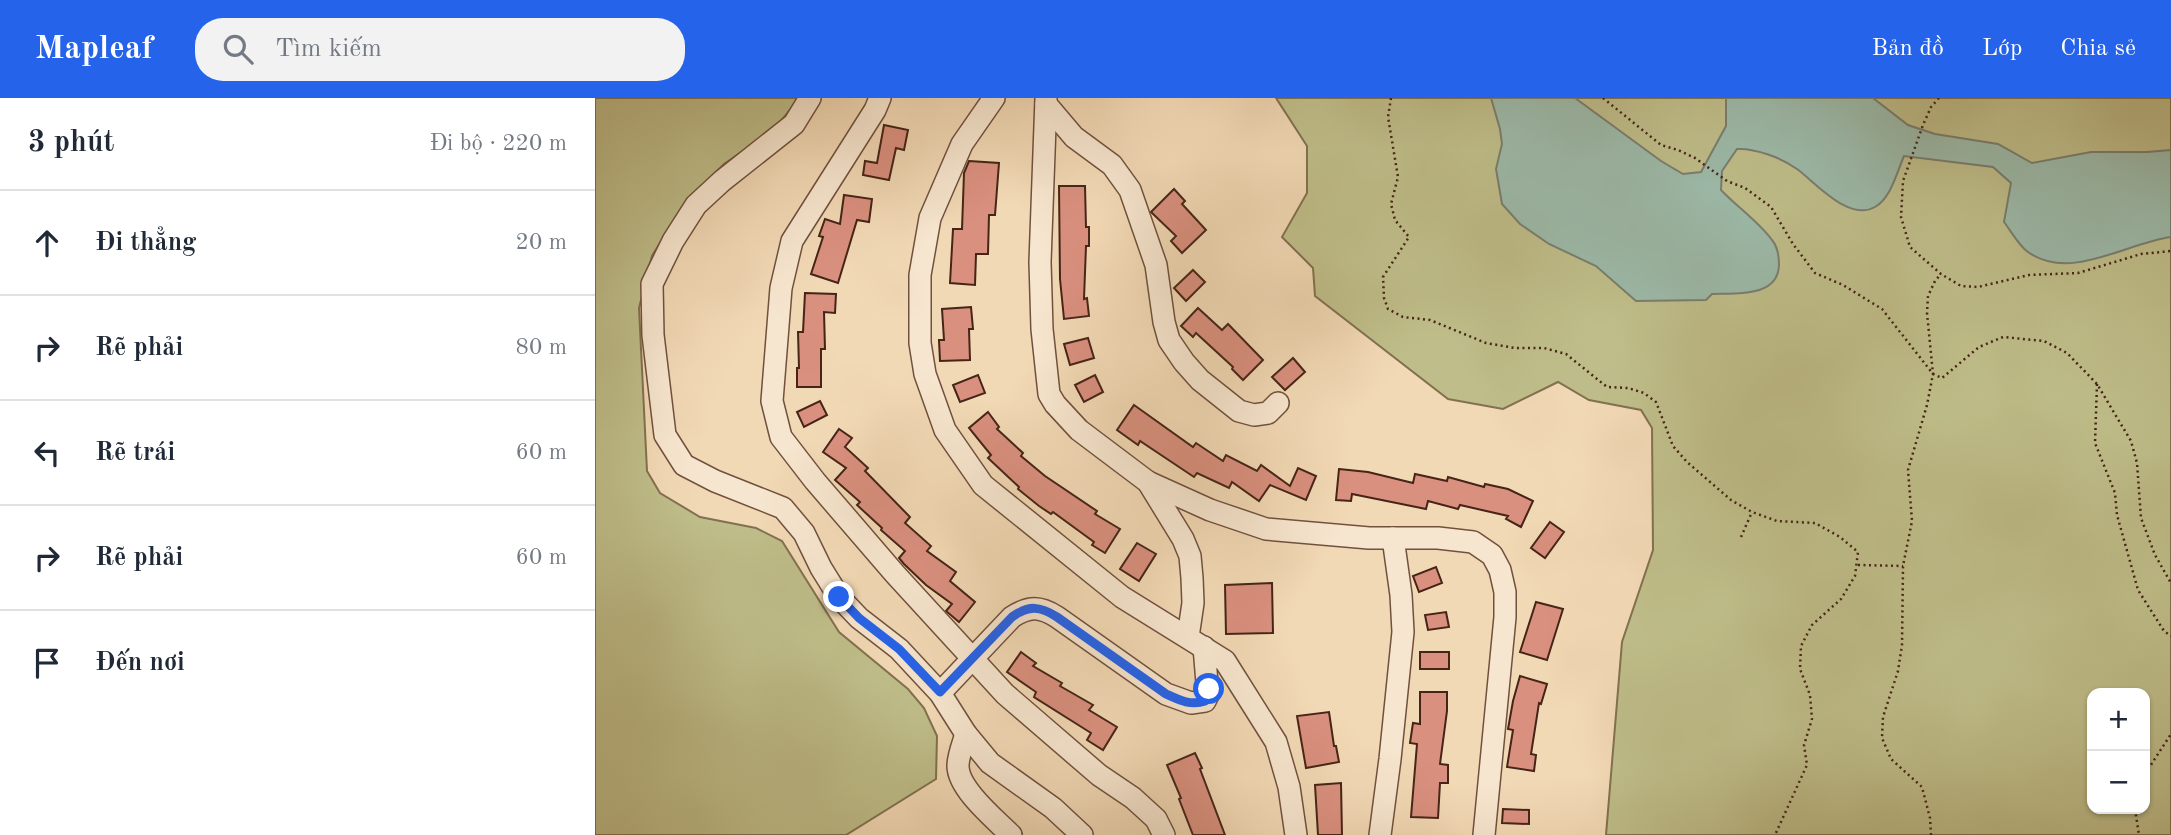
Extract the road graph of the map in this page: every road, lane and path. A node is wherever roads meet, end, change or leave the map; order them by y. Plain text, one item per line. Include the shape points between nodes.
1 (810, 98) edge
2 (880, 98) edge
3 (994, 98) edge
4 (1391, 98) edge
5 (1603, 98) edge
6 (1939, 98) edge
7 (1046, 101) edge
8 (2171, 251) edge
9 (1941, 274) junction
10 (1933, 374) junction
11 (2097, 384) junction
12 (1278, 403) dead end
13 (1148, 482) junction
14 (1752, 512) junction
15 (1741, 537) dead end
16 (1393, 538) junction
17 (1857, 565) junction
18 (1903, 566) junction
19 (2171, 583) edge
20 (2171, 636) edge
21 (1196, 642) junction
22 (973, 660) junction
23 (940, 692) junction
24 (966, 734) junction
25 (2171, 734) edge
26 (2150, 766) edge
27 (2136, 814) edge
28 (1011, 835) edge
29 (1082, 835) edge
30 (1164, 835) edge
31 (1296, 835) edge
32 (1380, 835) edge
33 (1484, 835) edge
34 (1776, 835) edge
35 (1931, 835) edge
36 (2139, 835) edge

1 - 23 street via 794,124 696,205 652,284 665,435 684,466 783,508 804,533 839,597
2 - 22 street via 792,241 781,288 772,401 781,437 815,481
3 - 21 street via 962,145 930,218 920,275 925,374 945,429 983,485 1122,597
4 - 14 path via 1388,117 1398,177 1391,204 1395,220 1409,237 1383,277 1388,309 1486,343 1566,354 1607,387 1644,393 1656,402 1674,446 1686,462
5 - 10 path via 1661,145 1695,158 1771,207 1815,272 1882,309
6 - 9 path via 1923,125 1903,181 1901,217 1910,247
7 - 12 street via 1074,136 1112,165 1130,190 1156,265 1169,340 1184,362 1239,411 1268,413
7 - 13 street via 1040,262 1049,394 1079,430
8 - 9 path via 2141,254 2078,273 2029,275 1978,286 1961,286
9 - 10 path via 1928,296
10 - 11 path via 1942,378 1979,347 2003,337 2044,341 2067,354
10 - 18 path via 1908,470 1912,521
11 - 19 path via 2131,441 2141,518
11 - 20 path via 2095,443 2115,493 2139,590
13 - 16 street via 1266,530
13 - 21 street via 1190,556
14 - 15 path
14 - 17 path via 1777,521 1815,523 1858,552
16 - 32 street via 1403,632
16 - 33 street via 1473,542 1492,555 1500,570 1504,617
17 - 18 path
17 - 34 path via 1841,599 1812,625 1801,646 1800,669 1810,695 1812,719 1804,746 1807,765
18 - 35 path via 1902,645 1882,738 1891,760 1922,788
21 - 22 street via 1209,689 1205,701 1199,703 1166,694 1047,610 1035,607 1012,617
21 - 31 street via 1225,661 1276,742
22 - 23 street
22 - 30 street via 1005,694 1156,819
23 - 24 street
24 - 28 street via 958,767 963,783
24 - 29 street via 990,763 1053,807
25 - 26 path
27 - 36 path

